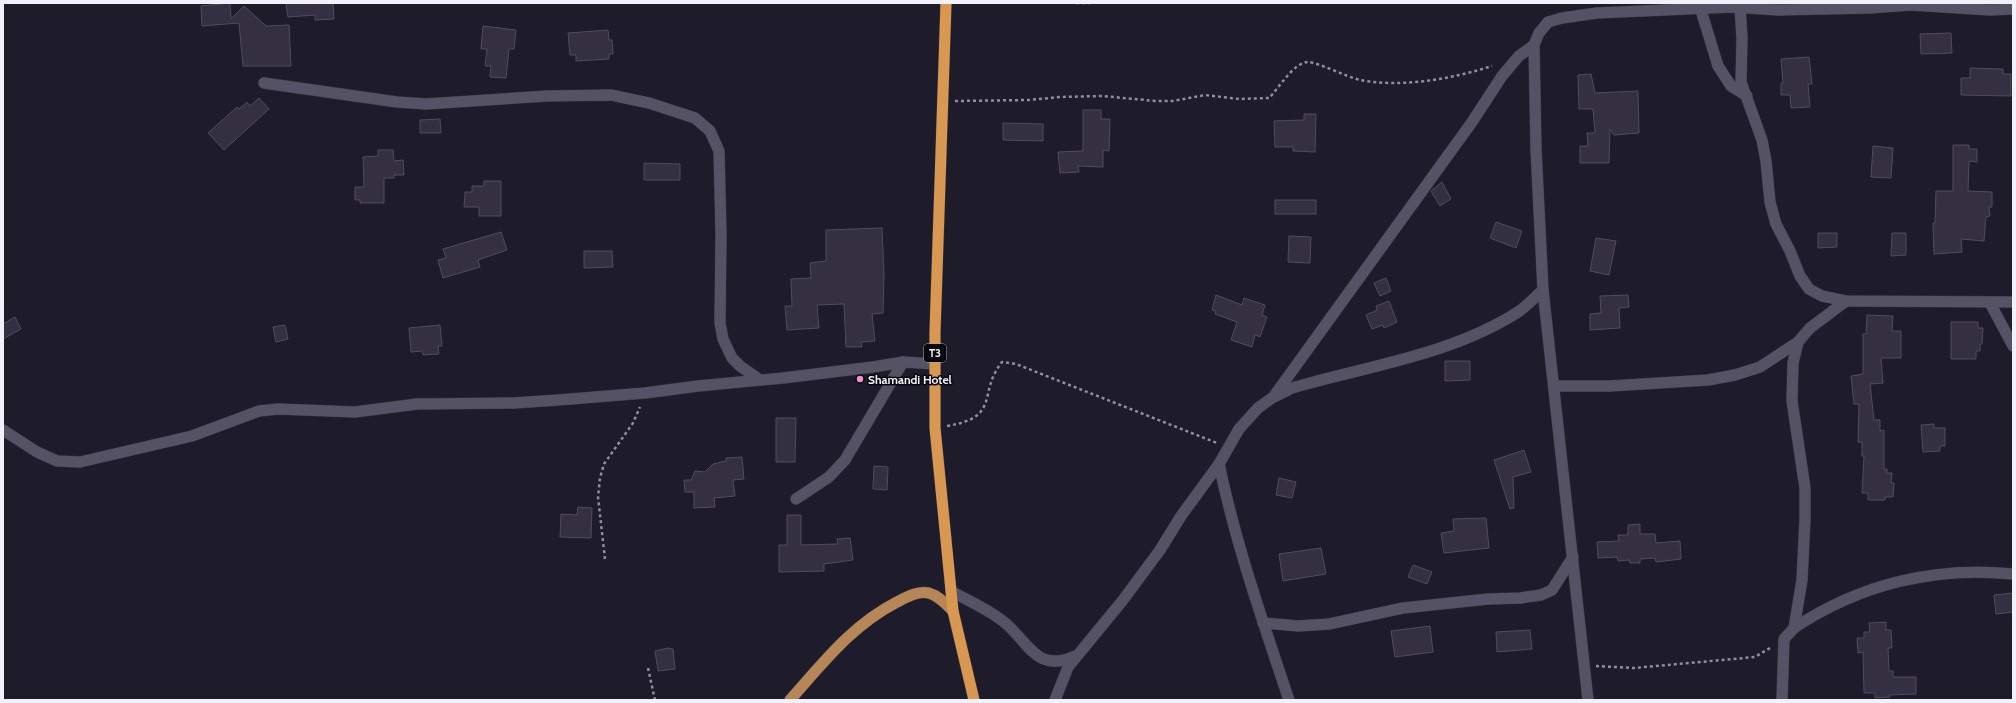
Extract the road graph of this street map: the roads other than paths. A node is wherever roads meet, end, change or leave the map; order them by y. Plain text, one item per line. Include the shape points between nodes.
1 (946, 3) edge
2 (1747, 6) edge
3 (1818, 6) edge
4 (1700, 7) junction
5 (2013, 9) edge
6 (1534, 45) junction
7 (264, 83) dead end
8 (1747, 96) junction
9 (1543, 290) junction
10 (1846, 301) junction
11 (2013, 302) edge
12 (1990, 303) junction
13 (1798, 342) junction
14 (2013, 346) edge
15 (903, 362) junction
16 (934, 364) junction
17 (760, 380) junction
18 (1554, 386) junction
19 (1272, 398) junction
20 (3, 430) edge
21 (1219, 464) junction
22 (796, 499) dead end
23 (1573, 557) junction
24 (2013, 574) edge
25 (951, 591) junction
26 (953, 611) junction
27 (1263, 623) junction
28 (1794, 628) junction
29 (1076, 655) junction
30 (790, 700) edge
31 (974, 700) edge
32 (1055, 700) edge
33 (1289, 700) edge
34 (1588, 700) edge
35 (1782, 700) edge

1 - 16 highway, T3
2 - 3 street via 1778,10
2 - 4 street
2 - 8 street via 1742,38 1741,82
3 - 5 street via 1911,5
4 - 6 street via 1597,13 1562,18 1548,22
4 - 8 street via 1718,66 1731,86
6 - 9 street
6 - 19 street via 1519,56 1502,76 1472,122
7 - 17 street via 426,104 547,96 611,95 649,103 695,118 710,131 719,150 720,322 723,339 732,358
8 - 10 street via 1764,147 1770,202 1776,224 1800,276 1809,289 1822,296
9 - 18 street
9 - 19 street via 1520,311 1436,350 1292,388
10 - 12 street
10 - 13 street via 1810,328
11 - 12 street
12 - 14 street
13 - 18 street via 1760,367 1708,380 1610,386
13 - 28 street via 1793,363 1792,387 1805,488 1805,519 1802,580
15 - 16 street
15 - 17 street
15 - 22 street via 845,460 829,477
16 - 25 highway, T3 via 935,428
17 - 20 street via 645,393 514,403 417,404 355,412 278,409 260,411 192,436 80,462 57,461 37,452
18 - 23 street
19 - 21 street via 1239,429
21 - 27 street via 1232,520
21 - 29 street via 1123,600
23 - 27 street via 1552,590 1541,595 1488,598 1404,608 1329,624 1298,626
23 - 34 street
24 - 28 street via 1994,572 1912,577 1839,602
25 - 26 highway, T3
25 - 29 street via 999,618 1038,658 1064,661
26 - 30 main road via 942,599 928,593 916,593 886,608 849,634
26 - 31 highway, T3
27 - 33 street
28 - 35 street via 1784,639
29 - 32 street via 1068,666

